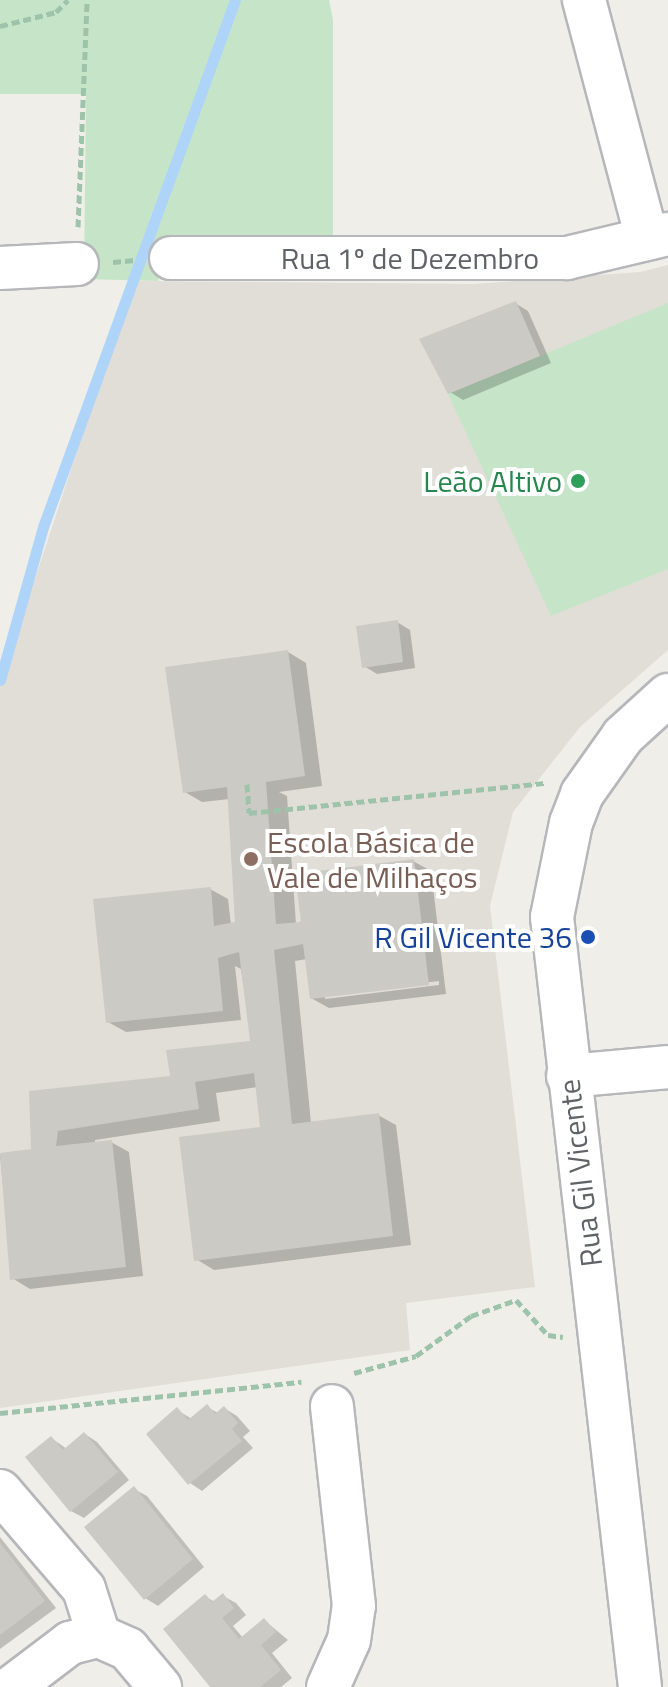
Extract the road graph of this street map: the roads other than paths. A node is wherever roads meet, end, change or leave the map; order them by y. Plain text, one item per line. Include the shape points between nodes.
1 (584, 0) edge
2 (657, 236) edge
3 (171, 258) dead end
4 (77, 264) road end
5 (0, 268) edge
6 (668, 695) edge
7 (668, 1067) edge
8 (568, 1076) junction
9 (331, 1387) road end
10 (0, 1491) edge
11 (99, 1636) junction
12 (649, 1684) edge
13 (12, 1687) edge
14 (160, 1687) edge
15 (328, 1687) edge

1 - 2 street, Rua 1º de Dezembro
2 - 3 street, Rua 1º de Dezembro via 567,258
4 - 5 street
6 - 8 street, Rua Gil Vicente via 623,736 582,794 571,823 552,917
7 - 8 street
8 - 12 street, Rua Gil Vicente
9 - 15 street via 354,1606 349,1640
10 - 11 street via 84,1589
11 - 13 street via 70,1643
11 - 14 street via 128,1649

